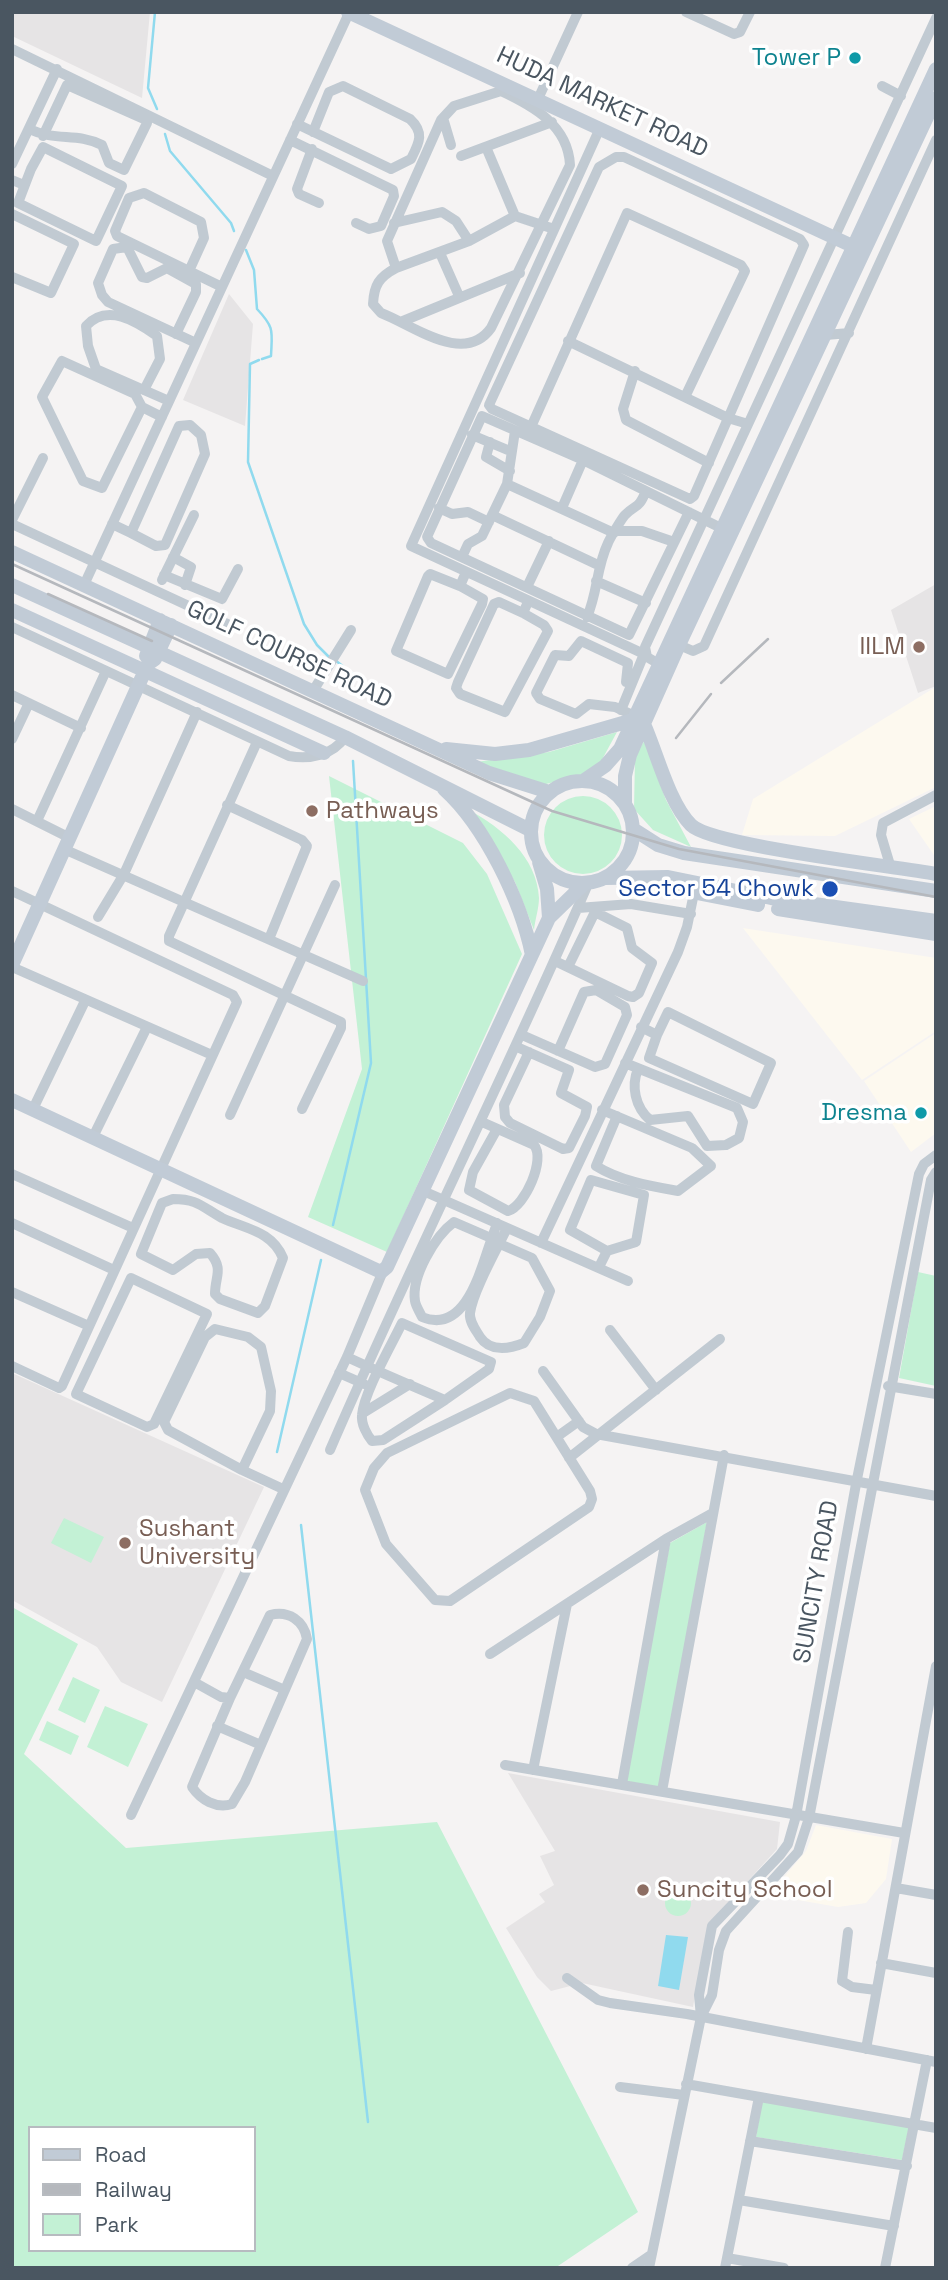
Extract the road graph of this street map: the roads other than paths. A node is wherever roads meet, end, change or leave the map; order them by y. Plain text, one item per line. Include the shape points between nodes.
1 (348, 12) edge
2 (579, 12) edge
3 (686, 12) edge
4 (750, 12) edge
5 (701, 16) edge
6 (936, 18) edge
7 (12, 49) edge
8 (57, 69) junction
9 (935, 71) edge
10 (882, 86) dead end
11 (901, 96) junction
12 (936, 98) edge
13 (538, 99) junction
14 (443, 117) junction
15 (552, 122) junction
16 (297, 124) junction
17 (600, 128) junction
18 (29, 129) junction
19 (313, 132) junction
20 (43, 136) junction
21 (290, 140) junction
22 (936, 140) edge
23 (451, 145) dead end
24 (486, 148) junction
25 (312, 149) junction
26 (461, 156) dead end
27 (13, 162) edge
28 (31, 169) junction
29 (273, 176) junction
30 (12, 180) edge
31 (24, 185) junction
32 (319, 203) dead end
33 (13, 216) edge
34 (515, 216) junction
35 (356, 223) dead end
36 (394, 223) junction
37 (540, 225) junction
38 (553, 231) junction
39 (835, 238) junction
40 (469, 241) junction
41 (860, 249) junction
42 (440, 253) junction
43 (396, 268) junction
44 (189, 271) junction
45 (520, 273) junction
46 (12, 277) edge
47 (222, 287) junction
48 (459, 296) junction
49 (403, 321) junction
50 (849, 333) junction
51 (176, 334) junction
52 (826, 335) junction
53 (568, 341) junction
54 (196, 343) junction
55 (635, 371) junction
56 (144, 390) junction
57 (685, 397) junction
58 (169, 401) junction
59 (142, 407) junction
60 (162, 417) junction
61 (728, 418) junction
62 (531, 427) junction
63 (747, 427) junction
64 (515, 431) junction
65 (472, 435) junction
66 (766, 436) junction
67 (490, 442) junction
68 (510, 451) junction
69 (43, 458) dead end
70 (583, 460) junction
71 (709, 463) junction
72 (510, 471) junction
73 (507, 484) junction
74 (646, 491) junction
75 (439, 508) junction
76 (562, 508) junction
77 (689, 512) junction
78 (194, 515) dead end
79 (491, 518) junction
80 (703, 520) junction
81 (12, 522) edge
82 (112, 524) junction
83 (721, 528) junction
84 (616, 532) junction
85 (131, 533) junction
86 (549, 541) junction
87 (674, 542) junction
88 (12, 544) edge
89 (12, 552) edge
90 (173, 557) junction
91 (462, 557) junction
92 (96, 560) junction
93 (598, 565) junction
94 (238, 569) dead end
95 (466, 572) junction
96 (164, 575) junction
97 (596, 581) junction
98 (86, 582) junction
99 (12, 585) edge
100 (185, 585) junction
101 (460, 586) junction
102 (527, 587) junction
103 (157, 590) junction
104 (528, 602) junction
105 (646, 603) junction
106 (12, 611) edge
107 (523, 613) junction
108 (587, 617) junction
109 (165, 622) junction
110 (12, 627) edge
111 (234, 627) dead end
112 (351, 630) dead end
113 (679, 645) junction
114 (153, 651) junction
115 (644, 654) junction
116 (659, 664) junction
117 (146, 668) junction
118 (106, 671) junction
119 (139, 687) junction
120 (315, 688) junction
121 (12, 695) edge
122 (29, 704) junction
123 (197, 712) junction
124 (629, 716) junction
125 (81, 728) junction
126 (345, 737) junction
127 (12, 739) edge
128 (257, 741) junction
129 (427, 744) junction
130 (324, 753) junction
131 (583, 781) junction
132 (437, 782) junction
133 (550, 792) junction
134 (936, 795) edge
135 (625, 804) junction
136 (227, 805) junction
137 (12, 809) edge
138 (37, 821) junction
139 (633, 829) junction
140 (530, 830) junction
141 (723, 839) junction
142 (68, 844) junction
143 (719, 857) junction
144 (540, 862) junction
145 (890, 865) junction
146 (124, 874) junction
147 (936, 874) edge
148 (651, 876) junction
149 (605, 878) junction
150 (586, 884) junction
151 (335, 885) dead end
152 (12, 891) edge
153 (936, 891) edge
154 (694, 893) junction
155 (184, 901) junction
156 (41, 904) junction
157 (578, 908) junction
158 (691, 914) junction
159 (98, 917) dead end
160 (549, 918) junction
161 (936, 921) edge
162 (936, 934) edge
163 (269, 939) junction
164 (304, 954) junction
165 (532, 955) junction
166 (555, 961) junction
167 (12, 966) edge
168 (568, 968) junction
169 (363, 981) dead end
170 (286, 994) junction
171 (85, 1001) junction
172 (147, 1027) junction
173 (641, 1027) junction
174 (522, 1035) junction
175 (657, 1035) junction
176 (517, 1047) junction
177 (558, 1051) junction
178 (530, 1052) junction
179 (212, 1055) junction
180 (625, 1063) junction
181 (638, 1069) junction
182 (12, 1100) edge
183 (33, 1109) junction
184 (302, 1110) dead end
185 (602, 1110) junction
186 (230, 1115) dead end
187 (617, 1116) junction
188 (482, 1122) junction
189 (497, 1129) junction
190 (93, 1137) junction
191 (936, 1155) edge
192 (159, 1169) junction
193 (12, 1174) edge
194 (933, 1176) edge
195 (421, 1190) junction
196 (443, 1200) junction
197 (233, 1203) junction
198 (221, 1217) junction
199 (232, 1221) junction
200 (12, 1223) edge
201 (502, 1226) junction
202 (133, 1228) junction
203 (495, 1241) junction
204 (541, 1242) junction
205 (607, 1251) junction
206 (599, 1267) junction
207 (114, 1270) junction
208 (383, 1270) junction
209 (628, 1281) dead end
210 (12, 1292) edge
211 (88, 1327) junction
212 (106, 1328) junction
213 (610, 1330) dead end
214 (719, 1339) dead end
215 (100, 1341) junction
216 (347, 1357) junction
217 (12, 1366) edge
218 (367, 1366) junction
219 (543, 1371) dead end
220 (379, 1372) junction
221 (339, 1373) junction
222 (360, 1382) junction
223 (410, 1384) junction
224 (878, 1384) junction
225 (893, 1387) junction
226 (372, 1388) junction
227 (656, 1390) junction
228 (936, 1394) edge
229 (445, 1400) junction
230 (362, 1414) junction
231 (579, 1421) junction
232 (596, 1434) junction
233 (558, 1436) junction
234 (330, 1450) dead end
235 (724, 1455) junction
236 (569, 1458) junction
237 (242, 1470) junction
238 (856, 1484) junction
239 (872, 1487) junction
240 (284, 1489) junction
241 (936, 1496) edge
242 (713, 1513) junction
243 (666, 1539) junction
244 (567, 1604) junction
245 (490, 1654) dead end
246 (936, 1666) edge
247 (243, 1672) junction
248 (194, 1682) junction
249 (285, 1690) junction
250 (230, 1698) junction
251 (217, 1726) junction
252 (261, 1745) junction
253 (505, 1765) dead end
254 (533, 1769) junction
255 (622, 1784) junction
256 (662, 1791) junction
257 (131, 1815) dead end
258 (796, 1816) junction
259 (809, 1818) junction
260 (904, 1833) junction
261 (896, 1888) junction
262 (936, 1895) edge
263 (848, 1932) dead end
264 (881, 1963) junction
265 (936, 1973) edge
266 (567, 1978) dead end
267 (876, 1990) junction
268 (701, 2017) junction
269 (866, 2049) junction
270 (931, 2061) edge
271 (686, 2084) junction
272 (620, 2087) dead end
273 (684, 2095) junction
274 (759, 2096) junction
275 (915, 2124) junction
276 (936, 2128) edge
277 (750, 2141) junction
278 (907, 2166) junction
279 (739, 2200) junction
280 (894, 2226) junction
281 (651, 2255) junction
282 (726, 2263) edge
283 (632, 2268) edge
284 (649, 2268) edge
285 (784, 2268) edge
286 (886, 2268) edge

1 - 13 main road, HUDA MARKET ROAD
1 - 16 street
2 - 13 street
3 - 5 street
4 - 5 street via 740,32 734,34
6 - 11 street
7 - 8 street
8 - 18 street
8 - 29 street
9 - 41 main road
10 - 11 street
11 - 39 street
12 - 41 main road
13 - 17 main road, HUDA MARKET ROAD
14 - 15 street via 454,106 501,91
14 - 23 street
14 - 36 street
15 - 24 street
15 - 37 street via 570,165
16 - 19 street
16 - 21 street
17 - 38 street
17 - 39 main road, HUDA MARKET ROAD
18 - 20 street
18 - 27 street
19 - 19 street via 391,169 411,159 421,134 410,120 342,86 330,92
20 - 20 street via 90,139 102,145 109,163 124,170 147,124 67,85
21 - 25 street
21 - 29 street
22 - 50 street
24 - 26 street
24 - 34 street
25 - 32 street via 297,188 299,194
25 - 35 street via 393,190 381,226 369,229
27 - 28 street
28 - 31 street
28 - 31 street via 43,147 120,183 100,239 92,240 22,206 18,199
29 - 47 street
30 - 31 street
33 - 46 street via 74,244 51,293
34 - 37 street
34 - 40 street
36 - 40 street via 442,212 456,221
36 - 43 street via 387,241
37 - 38 street
37 - 45 street
38 - 95 street via 412,544
39 - 41 main road, HUDA MARKET ROAD
39 - 63 street
40 - 42 street
41 - 52 main road
41 - 66 main road
42 - 43 street
42 - 48 street
43 - 49 street via 374,287 373,304 381,313
44 - 44 street via 117,236 129,198 144,193 201,222 204,238
44 - 47 street
45 - 48 street
45 - 49 street via 491,328 475,341 454,345
47 - 54 street
48 - 49 street
50 - 52 street
50 - 113 street via 704,646 693,651
51 - 51 street via 102,295 98,283 113,249 127,247 142,277 167,268 196,284
51 - 54 street
52 - 113 main road
53 - 55 street
53 - 57 street via 626,213 741,265 743,278
53 - 62 street
54 - 58 street
55 - 57 street
55 - 71 street via 623,417
56 - 56 street via 96,369 86,326 92,320 116,315 157,336 160,359
56 - 58 street
57 - 61 street
58 - 60 street
59 - 59 street via 135,394 62,361 42,397 83,481 102,488
59 - 60 street
60 - 82 street
61 - 62 street via 804,245 800,239 616,157 599,167 490,402 492,409
61 - 63 street
61 - 71 street
62 - 71 street via 690,499
63 - 66 street
63 - 80 street
64 - 65 street via 482,416
64 - 68 street
64 - 70 street
65 - 67 street
65 - 75 street
66 - 83 main road
67 - 68 street
67 - 72 street via 485,457
68 - 72 street
69 - 81 street
70 - 74 street
70 - 76 street
72 - 73 street
73 - 76 street
73 - 79 street
74 - 77 street
74 - 84 street via 639,508 624,515
75 - 79 street
75 - 91 street via 427,540
76 - 84 street
77 - 80 street
77 - 87 street
78 - 90 street
79 - 86 street
79 - 91 street via 482,536 468,544
80 - 83 street
80 - 115 street
81 - 92 street
82 - 85 street
82 - 92 street
83 - 116 main road
84 - 87 street via 642,531
84 - 93 street
85 - 85 street via 160,547 165,545 205,454 201,435 190,425 179,425
86 - 93 street
86 - 102 street
87 - 105 street
88 - 98 main road
89 - 98 main road, GOLF COURSE ROAD
90 - 96 street
90 - 100 street via 191,568
91 - 102 street
92 - 98 street
92 - 103 street
93 - 97 street
94 - 100 street via 222,599
95 - 101 street
95 - 104 street
96 - 100 street
96 - 103 street
97 - 105 street
97 - 108 street via 597,595
98 - 109 main road, GOLF COURSE ROAD
98 - 120 main road
99 - 114 main road, GOLF COURSE ROAD
101 - 101 street via 483,599 448,674 396,651 428,576
102 - 108 street
103 - 111 street
104 - 107 street
104 - 115 street
105 - 108 street via 629,635
106 - 117 main road
107 - 107 street via 494,604 458,682 460,694 505,712 548,631
109 - 114 main road
109 - 120 main road, GOLF COURSE ROAD
110 - 118 street
112 - 120 street
113 - 124 main road
114 - 117 main road
114 - 126 main road, GOLF COURSE ROAD
115 - 116 street
115 - 124 street
116 - 124 main road
117 - 119 main road
117 - 130 main road
118 - 119 street
118 - 125 street
119 - 123 street
119 - 142 main road
120 - 129 main road, GOLF COURSE ROAD
121 - 122 street
122 - 125 street
122 - 127 street
123 - 128 street
123 - 146 street
124 - 124 street via 589,704 576,714 540,698 536,693 555,655 569,656 581,641 628,663
124 - 129 main road via 530,750 495,754
124 - 131 main road via 620,749
124 - 135 main road
124 - 141 main road via 689,823 701,833
125 - 138 street
126 - 130 street via 337,748
126 - 132 main road, GOLF COURSE ROAD
128 - 130 street via 297,758
128 - 136 street
129 - 133 main road, GOLF COURSE ROAD via 489,773
131 - 133 main road
131 - 135 main road via 607,787
132 - 140 main road, GOLF COURSE ROAD
132 - 165 main road via 458,803 517,899
133 - 140 main road via 536,809
134 - 145 street via 883,823 881,835
135 - 139 main road
136 - 155 street
136 - 163 street via 307,846
137 - 138 street
138 - 142 street
139 - 143 main road via 658,845
139 - 149 main road via 626,858
140 - 144 main road
141 - 143 main road
141 - 145 main road
142 - 146 street
142 - 156 main road
143 - 153 main road
144 - 150 main road via 558,878
144 - 160 main road
145 - 147 main road
146 - 155 street
146 - 159 street
148 - 149 main road
148 - 154 main road via 666,887
148 - 161 main road
149 - 150 main road
150 - 157 street
150 - 160 main road
151 - 164 street
152 - 156 street
154 - 158 street
154 - 162 main road
155 - 163 street
155 - 170 street via 169,941
156 - 167 main road
156 - 179 street via 236,998
157 - 158 street via 631,904
157 - 166 street
158 - 173 street
160 - 165 main road
163 - 164 street
164 - 169 street
164 - 170 street
165 - 195 main road
166 - 168 street
166 - 174 street
167 - 171 street
168 - 168 street via 633,998 652,963 634,951 627,928 595,912
170 - 184 street via 341,1022
170 - 186 street
171 - 172 street
171 - 183 street
172 - 179 street
172 - 190 street
173 - 175 street
173 - 180 street
174 - 176 street
174 - 177 street
175 - 175 street via 649,1058 753,1104 771,1063 668,1013
176 - 178 street
176 - 188 street
177 - 177 street via 600,1068 627,1015 625,1007 596,990 584,992
178 - 178 street via 569,1070 561,1093 587,1107 569,1147 563,1149 505,1117 505,1105
179 - 192 street
180 - 181 street
180 - 185 street
181 - 181 street via 633,1085 650,1120 688,1116 706,1146 739,1138 743,1122 737,1108
182 - 183 main road
183 - 190 main road
185 - 187 street
185 - 204 street
187 - 187 street via 596,1166 606,1172 677,1191 711,1166 692,1148
188 - 189 street
188 - 196 street
189 - 189 street via 534,1145 540,1157 522,1202 508,1211 469,1190 472,1172
190 - 192 main road
191 - 224 street, SUNCITY ROAD via 919,1174
192 - 197 main road
192 - 202 street
193 - 202 street
194 - 225 street via 911,1272
195 - 196 street
195 - 208 main road
196 - 201 street
196 - 218 street
197 - 198 street
197 - 199 street
197 - 208 main road via 373,1272
198 - 199 street
198 - 199 street via 188,1199 162,1203 141,1254 173,1270 196,1254 210,1253 220,1275 215,1294 258,1313 283,1258 278,1247 251,1227
200 - 207 street
201 - 203 street
201 - 204 street
202 - 207 street
203 - 203 street via 462,1307 439,1322 422,1317 415,1300 416,1286 446,1228 454,1222
203 - 203 street via 470,1314 485,1344 496,1348 524,1343 550,1291 532,1258
204 - 206 street
205 - 205 street via 570,1230 591,1180 644,1195 636,1242
205 - 206 street
206 - 209 street
207 - 211 street
208 - 216 street
210 - 211 street
211 - 212 street
211 - 215 street
211 - 217 street via 59,1388
212 - 215 street
212 - 215 street via 131,1278 207,1314 154,1424 147,1427 76,1394
213 - 227 street
214 - 227 street
216 - 218 street
216 - 221 street
218 - 220 street
218 - 222 street
219 - 231 street
220 - 223 street
220 - 226 street
220 - 229 street via 404,1322 489,1360 489,1369
221 - 222 street
221 - 240 street
222 - 226 street
222 - 234 street
223 - 229 street
223 - 230 street
224 - 225 street
224 - 238 street, SUNCITY ROAD
225 - 228 street
225 - 239 street
226 - 230 street
227 - 232 street
229 - 230 street via 378,1441 369,1438
231 - 232 street
231 - 233 street
232 - 235 street
232 - 236 street
233 - 236 street
233 - 236 street via 534,1401 510,1393 387,1453 374,1468 365,1490 386,1544 429,1596 450,1601 589,1507 590,1491
235 - 238 street
235 - 242 street
237 - 237 street via 270,1411 271,1391 261,1347 248,1337 215,1329 205,1337 164,1422 168,1430
237 - 240 street
238 - 239 street
238 - 258 street, SUNCITY ROAD
239 - 241 street
239 - 259 street
240 - 248 street
242 - 243 street
242 - 256 street
243 - 244 street
243 - 255 street
244 - 245 street
244 - 254 street
246 - 260 street
247 - 249 street
247 - 249 street via 270,1615 280,1612 301,1621 307,1639
247 - 250 street
248 - 250 street
248 - 257 street
249 - 252 street
250 - 251 street
251 - 252 street
251 - 252 street via 192,1787 198,1797 222,1807 232,1804
253 - 254 street
254 - 255 street
255 - 256 street
256 - 258 street
258 - 259 street
258 - 268 street, SUNCITY ROAD via 780,1855 712,1926 699,1995
259 - 260 street
259 - 268 street via 798,1852 726,1931 712,1995
260 - 261 street
261 - 262 street
261 - 264 street
263 - 267 street via 842,1981
264 - 265 street
264 - 267 street
266 - 268 street via 598,2000
267 - 269 street
268 - 269 street
268 - 271 street
269 - 270 street
270 - 275 street
271 - 273 street
271 - 274 street
272 - 273 street
273 - 281 street
274 - 275 street
274 - 277 street
275 - 276 street
275 - 278 street
277 - 278 street
277 - 279 street
278 - 280 street
279 - 280 street
279 - 282 street
280 - 286 street
281 - 283 street
281 - 284 street
282 - 285 street

